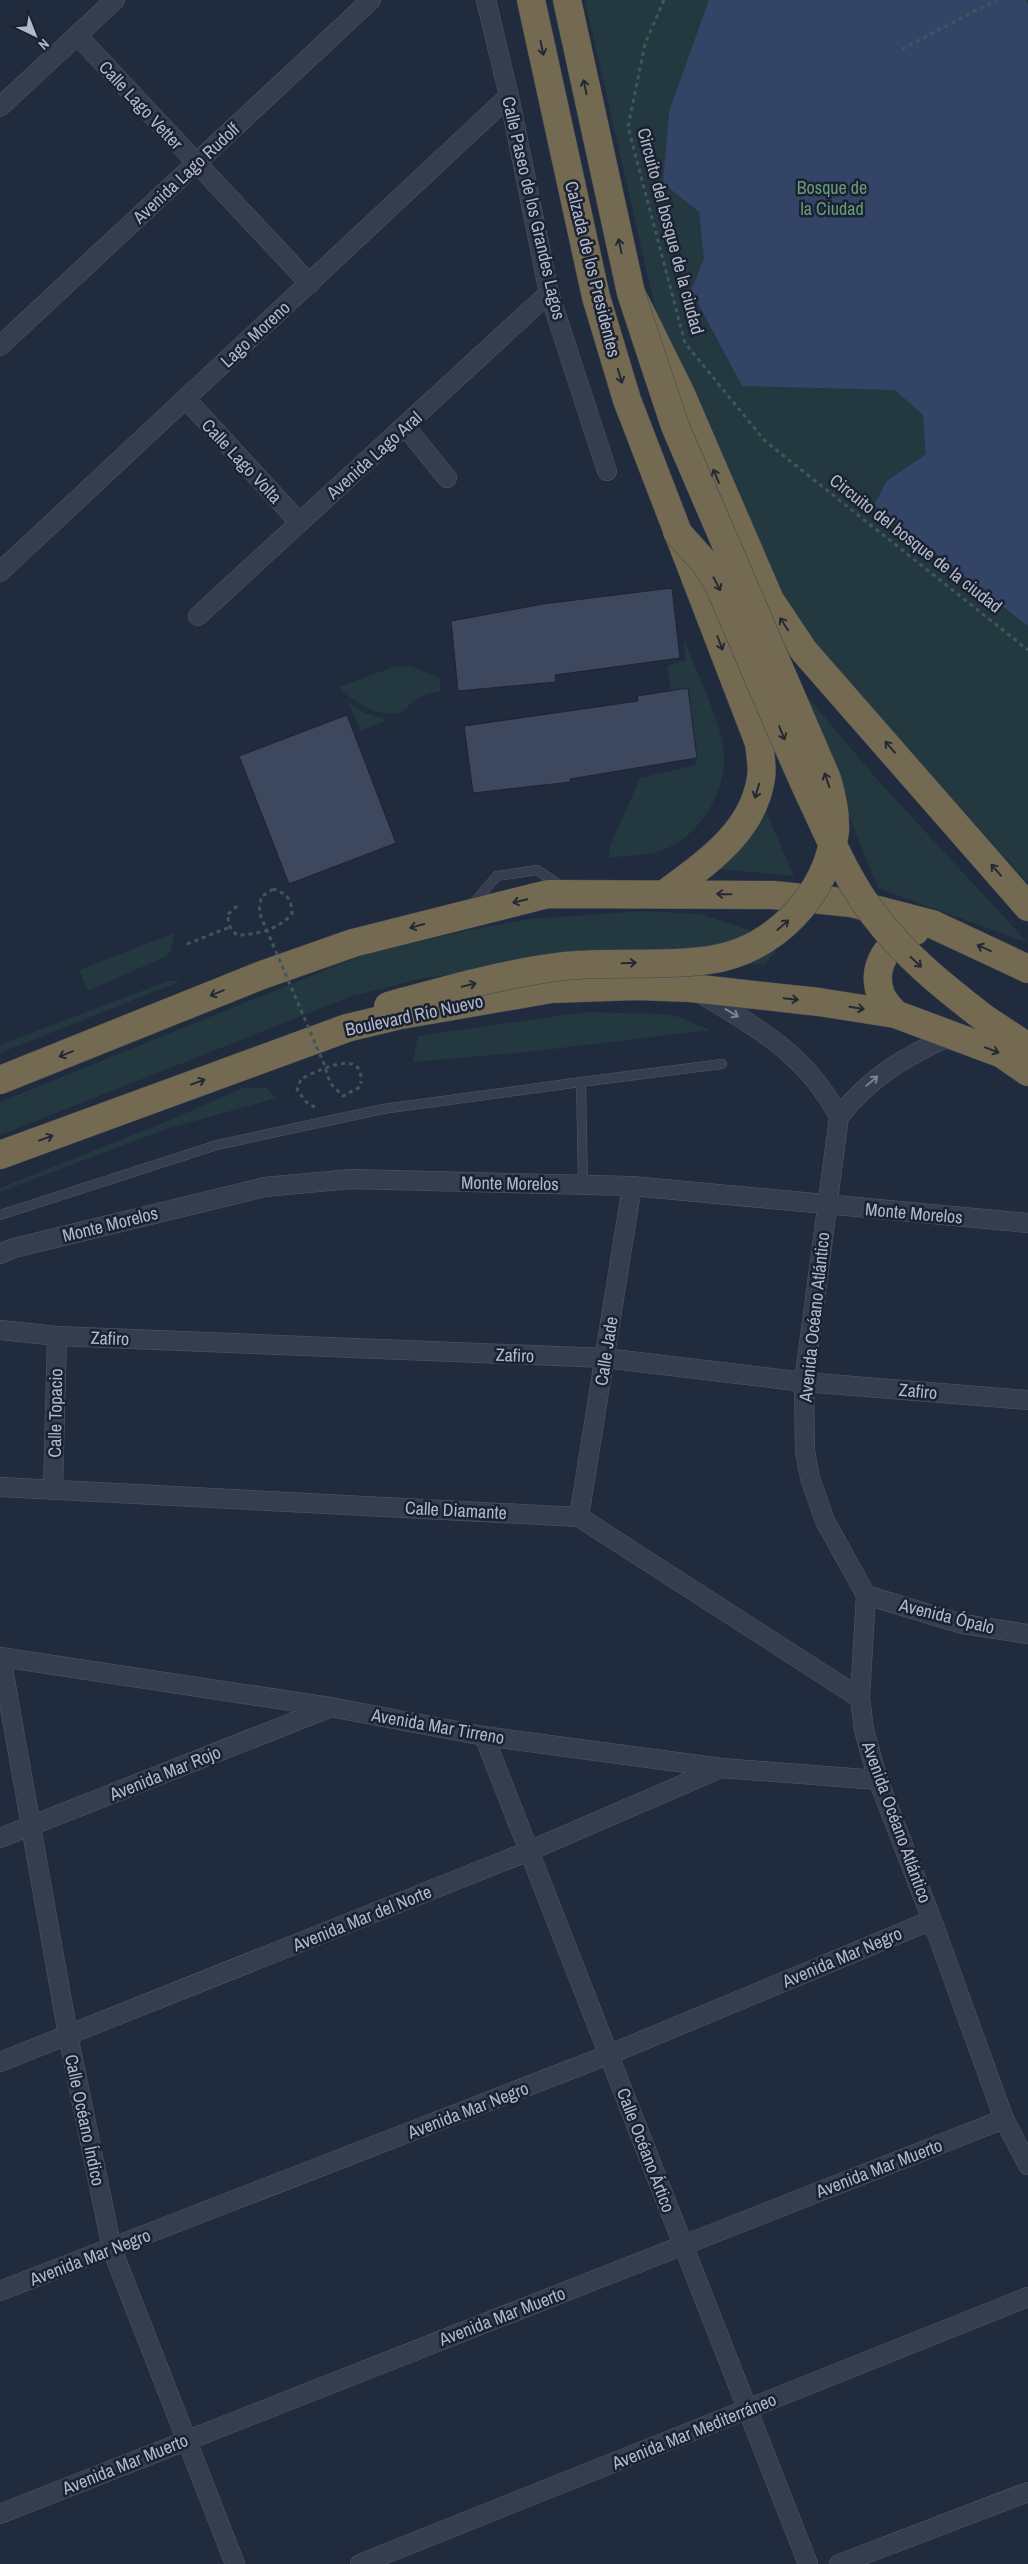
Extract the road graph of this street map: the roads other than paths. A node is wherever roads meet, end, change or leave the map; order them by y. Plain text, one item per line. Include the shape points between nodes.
1 (115, 0) edge
2 (371, 0) edge
3 (486, 0) edge
4 (531, 0) edge
5 (566, 0) edge
6 (77, 35) junction
7 (509, 96) junction
8 (0, 107) edge
9 (195, 164) junction
10 (310, 284) junction
11 (549, 293) junction
12 (631, 293) junction
13 (0, 346) edge
14 (186, 399) junction
15 (406, 426) junction
16 (607, 471) dead end
17 (447, 478) dead end
18 (299, 522) junction
19 (677, 532) junction
20 (2, 566) edge
21 (198, 616) dead end
22 (666, 893) junction
23 (1028, 907) edge
24 (932, 924) junction
25 (1028, 969) edge
26 (691, 988) junction
27 (895, 1014) junction
28 (347, 1028) junction
29 (952, 1035) junction
30 (1028, 1047) edge
31 (722, 1064) dead end
32 (1028, 1072) edge
33 (0, 1080) edge
34 (581, 1082) junction
35 (839, 1117) junction
36 (0, 1155) edge
37 (583, 1185) junction
38 (632, 1186) junction
39 (826, 1206) junction
40 (0, 1215) edge
41 (1028, 1223) edge
42 (0, 1254) edge
43 (0, 1330) edge
44 (57, 1336) junction
45 (605, 1358) junction
46 (804, 1382) junction
47 (1028, 1400) edge
48 (0, 1487) edge
49 (53, 1490) junction
50 (579, 1517) junction
51 (866, 1595) junction
52 (1028, 1634) edge
53 (0, 1657) edge
54 (860, 1698) junction
55 (330, 1707) junction
56 (484, 1736) junction
57 (722, 1768) junction
58 (878, 1780) junction
59 (30, 1826) junction
60 (0, 1838) edge
61 (529, 1851) junction
62 (932, 1920) junction
63 (68, 2035) junction
64 (608, 2055) junction
65 (0, 2062) edge
66 (1004, 2119) junction
67 (1028, 2165) edge
68 (683, 2245) junction
69 (112, 2249) junction
70 (0, 2291) edge
71 (1028, 2297) edge
72 (748, 2410) junction
73 (186, 2440) junction
74 (1028, 2492) edge
75 (0, 2514) edge
76 (235, 2564) edge
77 (360, 2564) edge
78 (808, 2564) edge
79 (840, 2564) edge

1 - 6 street
2 - 9 street, Avenida Lago Rudolf
3 - 7 street, Calle Paseo de los Grandes Lagos
4 -> 19 highway, Calzada de los Presidentes via 596,297 627,400
12 -> 5 highway, Calzada de los Presidentes
6 - 8 street
6 - 9 street, Calle Lago Vetter
7 - 10 street, Lago Moreno
7 - 11 street, Calle Paseo de los Grandes Lagos
9 - 10 street, Calle Lago Vetter
9 - 13 street, Avenida Lago Rudolf
10 - 14 street, Lago Moreno
11 - 15 street, Avenida Lago Aral
11 - 16 street, Calle Paseo de los Grandes Lagos
23 -> 12 highway via 784,626 681,394
28 -> 12 highway, bridge via 388,1006 517,973 567,966 710,960 743,951 772,934 800,911 818,886 830,856 835,830 834,804 827,779 675,426
14 - 18 street, Calle Lago Volta
14 - 20 street, Lago Moreno
15 - 17 street
15 - 18 street, Avenida Lago Aral
18 - 21 street, Avenida Lago Aral
19 -> 22 highway, Calzada de los Presidentes via 759,743 761,777 752,809 736,835 714,857
19 -> 30 highway, bridge via 706,563 719,585 841,862 873,914 909,956 942,986
24 -> 22 highway via 851,903 773,895
22 -> 33 highway via 548,894 353,943 262,975
25 -> 24 highway
24 - 27 highway via 902,936 887,950 877,971 881,995
26 -> 27 highway, Boulevard Río Nuevo
26 - 28 highway, Boulevard Río Nuevo via 551,988
26 -> 35 street via 766,1034 808,1069 826,1092
27 - 29 highway
36 -> 28 highway, Boulevard Río Nuevo
29 -> 32 highway via 1002,1054
35 -> 29 street, Avenida Océano Atlántico via 850,1101 873,1080 902,1059
31 - 34 lane
34 - 37 lane
34 - 40 lane via 383,1109 217,1145
35 - 39 street, Avenida Océano Atlántico
37 - 38 street, Monte Morelos
37 - 42 street, Monte Morelos via 351,1179 265,1187
38 - 39 street, Monte Morelos
38 - 45 street, Calle Jade
39 - 41 street, Monte Morelos
39 - 46 street, Avenida Océano Atlántico
43 - 44 street, Zafiro
44 - 45 street, Zafiro
44 - 49 street, Calle Topacio
45 - 46 street, Zafiro
45 - 50 street, Calle Jade
46 - 47 street, Zafiro
46 - 51 street, Avenida Océano Atlántico via 805,1451 810,1478 825,1521
48 - 49 street, Calle Diamante
49 - 50 street, Calle Diamante
50 - 54 street, Calle Diamante
51 - 52 street, Avenida Ópalo via 962,1624
51 - 54 street, Avenida Océano Atlántico
53 - 55 street, Avenida Mar Tirreno
53 - 59 street, Calle Océano Índico
54 - 58 street, Avenida Océano Atlántico via 864,1730
55 - 56 street, Avenida Mar Tirreno
55 - 59 street, Avenida Mar Rojo
56 - 57 street, Avenida Mar Tirreno
56 - 61 street, Calle Océano Ártico
57 - 58 street, Avenida Mar Tirreno
57 - 61 street, Avenida Mar del Norte
58 - 62 street, Avenida Océano Atlántico
59 - 60 street, Avenida Mar Rojo
59 - 63 street, Calle Océano Índico
61 - 63 street, Avenida Mar del Norte
61 - 64 street, Calle Océano Ártico
62 - 64 street, Avenida Mar Negro
62 - 66 street, Avenida Océano Atlántico
63 - 65 street, Avenida Mar del Norte
63 - 69 street, Calle Océano Índico
64 - 68 street, Calle Océano Ártico
64 - 69 street, Avenida Mar Negro
66 - 67 street, Avenida Océano Atlántico
66 - 68 street, Avenida Mar Muerto
68 - 72 street, Calle Océano Ártico
68 - 73 street, Avenida Mar Muerto
69 - 70 street, Avenida Mar Negro
69 - 73 street, Calle Océano Índico
71 - 72 street, Avenida Mar Mediterráneo
72 - 77 street, Avenida Mar Mediterráneo
72 - 78 street, Calle Océano Ártico
73 - 75 street, Avenida Mar Muerto
73 - 76 street, Calle Océano Índico
74 - 79 street

